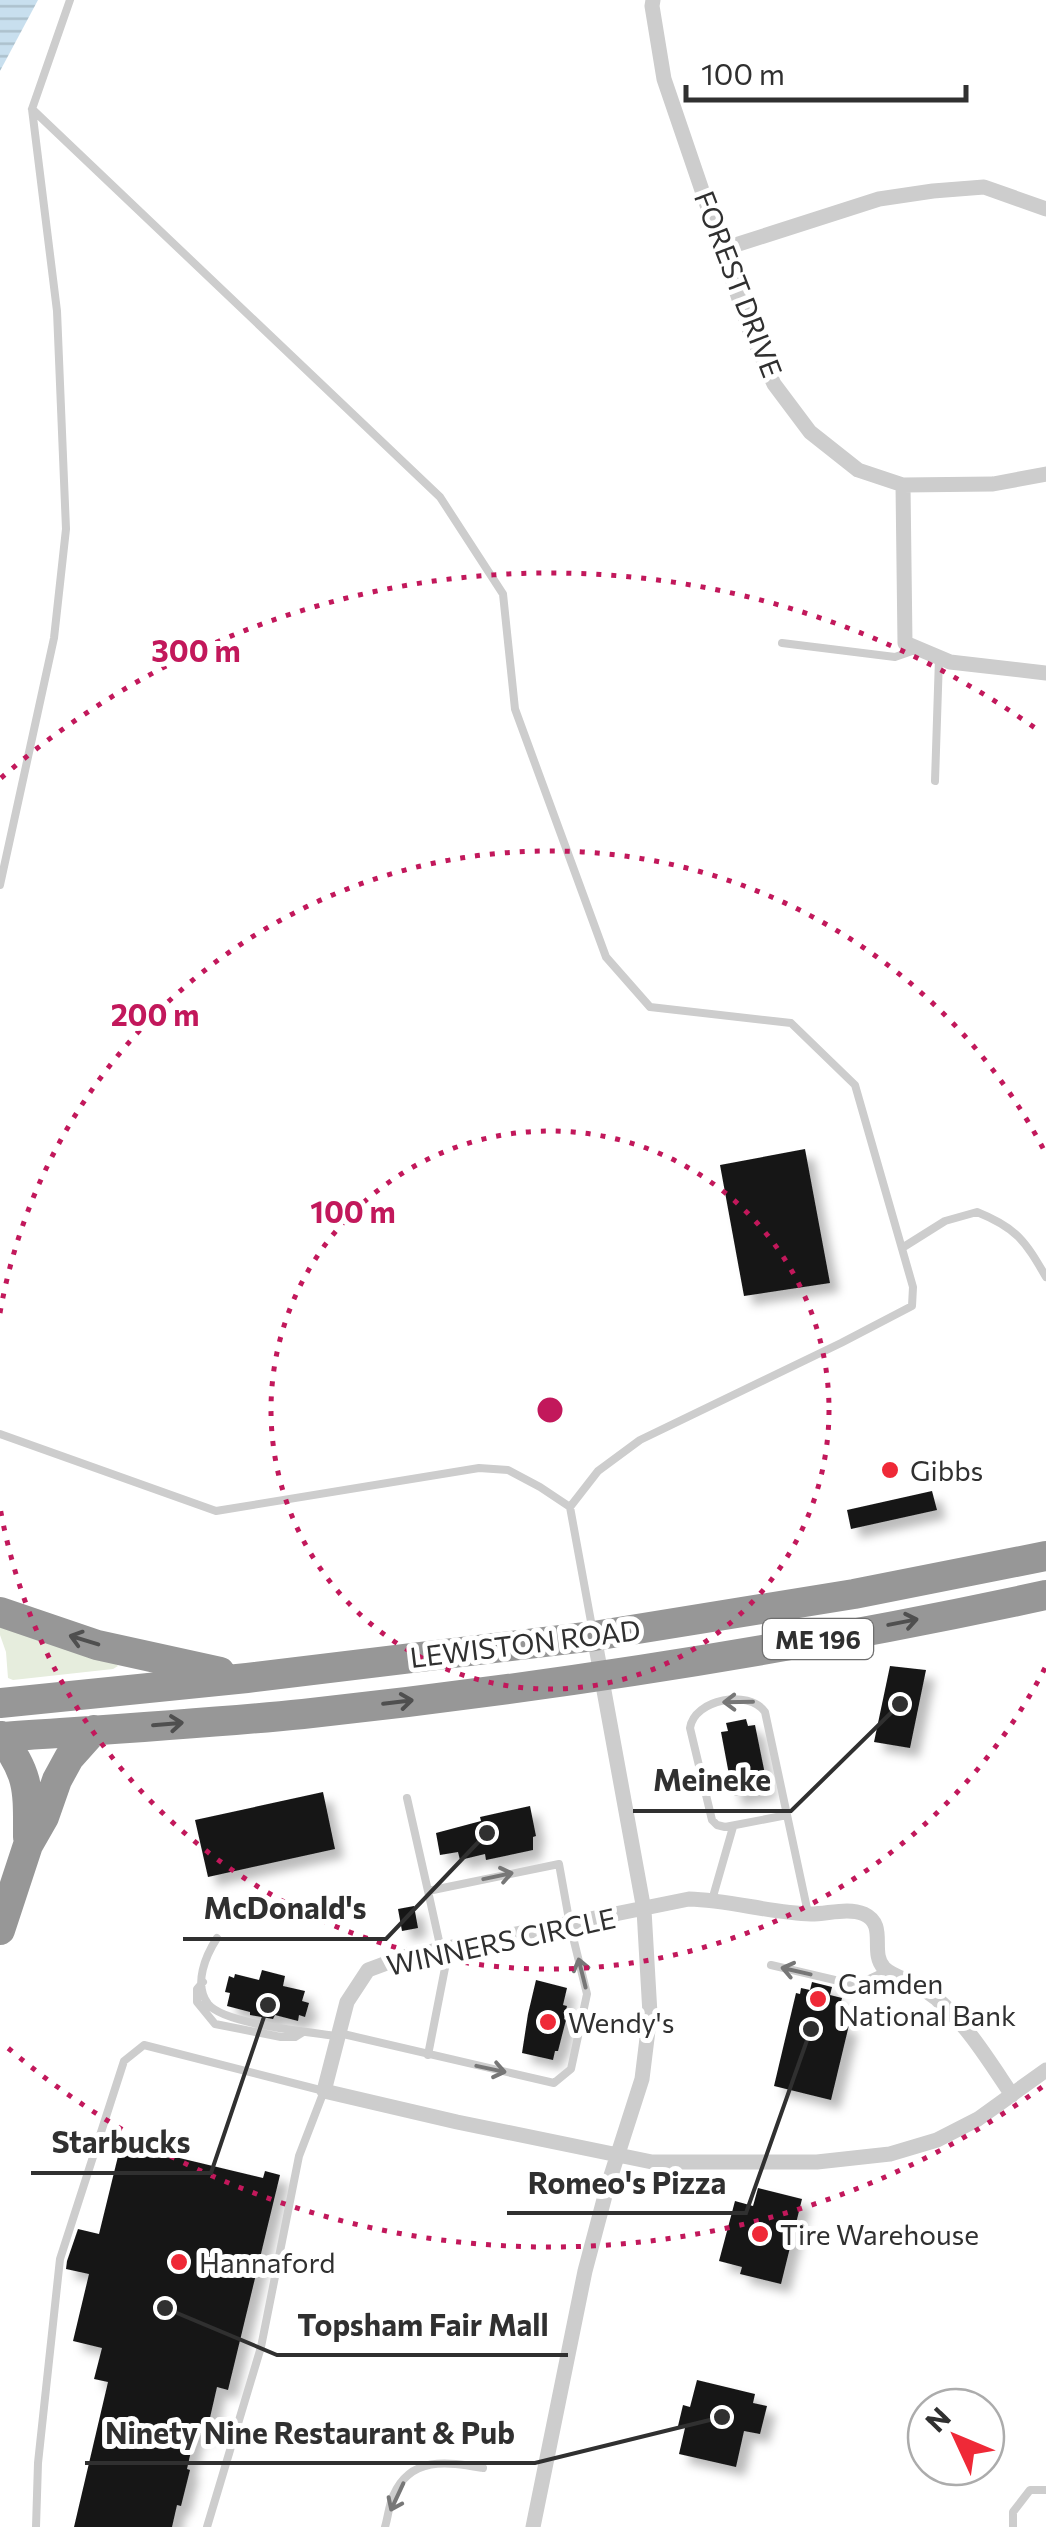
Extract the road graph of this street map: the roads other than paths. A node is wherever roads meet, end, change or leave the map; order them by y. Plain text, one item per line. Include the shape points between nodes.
1 (70, 0) edge
2 (653, 0) edge
3 (32, 109) junction
4 (1046, 210) edge
5 (723, 249) junction
6 (1046, 474) edge
7 (904, 485) junction
8 (782, 644) dead end
9 (919, 649) junction
10 (939, 658) junction
11 (1046, 673) edge
12 (935, 781) dead end
13 (0, 885) edge
14 (902, 1248) junction
15 (1046, 1277) edge
16 (0, 1434) edge
17 (570, 1507) junction
18 (1046, 1556) edge
19 (1046, 1595) edge
20 (0, 1612) edge
21 (594, 1636) junction
22 (600, 1676) junction
23 (247, 1678) junction
24 (0, 1703) edge
25 (94, 1730) junction
26 (0, 1737) edge
27 (406, 1798) dead end
28 (787, 1814) junction
29 (733, 1827) junction
30 (28, 1845) junction
31 (428, 1891) junction
32 (712, 1900) junction
33 (644, 1910) junction
34 (808, 1913) junction
35 (570, 1925) junction
36 (0, 1930) edge
37 (217, 1938) dead end
38 (440, 1950) junction
39 (771, 1965) dead end
40 (886, 1970) junction
41 (339, 2035) junction
42 (428, 2055) junction
43 (1046, 2070) edge
44 (324, 2090) junction
45 (1012, 2095) junction
46 (617, 2156) junction
47 (483, 2468) dead end
48 (1046, 2490) edge
49 (36, 2527) edge
50 (207, 2527) edge
51 (385, 2527) edge
52 (533, 2527) edge
53 (1013, 2527) edge

1 - 3 lane
2 - 5 street, FOREST DRIVE via 664,80
3 - 13 lane via 57,311 66,530 54,638
3 - 14 lane via 440,497 503,594 515,709 606,957 650,1007 792,1023 855,1085
4 - 5 street via 984,187 933,191 879,198
5 - 7 street, FOREST DRIVE via 774,384 810,432 858,470
6 - 7 street, FOREST DRIVE via 992,484
7 - 9 street via 905,643
8 - 9 lane via 895,657
9 - 10 street
10 - 11 street
10 - 12 lane
14 - 15 lane via 945,1221 977,1212 1011,1228
14 - 17 lane via 912,1306 640,1440 598,1470
16 - 17 lane via 216,1510 479,1468 508,1470
17 - 21 lane
18 - 21 highway, LEWISTON ROAD / ME 196
22 -> 19 highway, LEWISTON ROAD / ME 196
23 -> 20 highway via 97,1645
21 - 22 street
21 - 23 highway, LEWISTON ROAD / ME 196
25 -> 22 highway, LEWISTON ROAD / ME 196 via 301,1714
22 - 33 street
23 - 24 highway, LEWISTON ROAD / ME 196
25 - 26 highway, LEWISTON ROAD / ME 196
25 - 30 highway via 69,1758
26 - 30 highway via 27,1783
27 - 31 lane
28 - 29 lane
28 -> 29 lane via 762,1706 746,1699 704,1706 690,1728 712,1820
28 - 34 lane
29 - 32 lane
30 - 36 highway
31 -> 35 lane via 559,1864
31 - 38 lane
32 - 33 street, WINNERS CIRCLE
32 - 34 street, WINNERS CIRCLE
33 - 35 street, WINNERS CIRCLE
33 - 46 street via 650,2014 642,2079
34 - 40 street, WINNERS CIRCLE via 865,1914 878,1930 876,1953
35 - 38 street, WINNERS CIRCLE
42 -> 35 lane via 554,2083 571,2069 587,1994
37 - 41 lane via 205,1956 210,2006 222,2015
38 - 41 street, WINNERS CIRCLE via 368,1970 348,2002
38 - 42 lane via 444,1968
40 -> 39 lane via 856,1985
40 - 45 street via 952,2012
41 - 42 lane
41 - 44 street, WINNERS CIRCLE
43 - 45 street
44 - 46 street
44 - 49 lane via 144,2045 124,2062 60,2259
44 - 50 lane via 299,2156 260,2347
45 - 46 street via 936,2140 890,2154 817,2162
46 - 52 street via 584,2271
47 -> 51 lane via 447,2462 412,2472 393,2496
48 - 53 lane via 1030,2490 1013,2512

